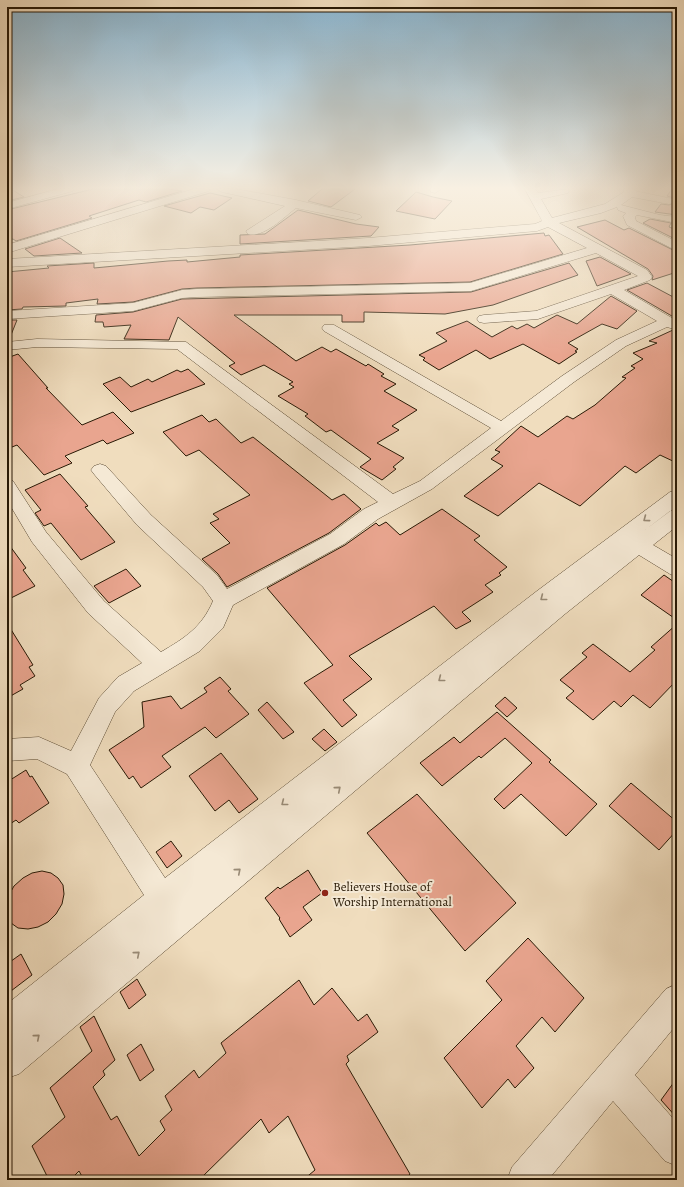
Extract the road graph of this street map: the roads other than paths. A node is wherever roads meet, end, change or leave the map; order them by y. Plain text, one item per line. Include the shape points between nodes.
1 (22, 244) edge
2 (329, 244) edge
3 (587, 244) edge
4 (7, 249) edge
5 (597, 250) junction
6 (7, 264) edge
7 (612, 289) junction
8 (7, 315) edge
9 (484, 319) dead end
10 (671, 325) edge
11 (329, 328) dead end
12 (7, 346) edge
13 (502, 428) junction
14 (100, 470) dead end
15 (7, 486) edge
16 (677, 496) edge
17 (391, 502) junction
18 (677, 516) edge
19 (638, 546) junction
20 (677, 569) edge
21 (224, 600) junction
22 (160, 665) junction
23 (7, 750) edge
24 (76, 766) junction
25 (162, 900) junction
26 (177, 921) junction
27 (677, 1000) edge
28 (7, 1024) edge
29 (7, 1062) edge
30 (613, 1076) junction
31 (677, 1148) edge
32 (525, 1180) edge

1 - 4 street
2 - 6 street
3 - 5 street
5 - 7 street via 642,273 645,277
5 - 8 street via 471,287 197,293 182,294 133,306
7 - 9 street via 522,318
7 - 10 street
10 - 13 street via 621,343
11 - 13 street
12 - 17 street via 37,343 182,345
13 - 17 street via 426,485
14 - 21 street via 144,520 210,581
15 - 22 street via 39,537 96,607
16 -> 25 street via 544,597
17 - 21 street via 337,539
18 - 19 street
19 - 20 street
26 -> 19 street via 550,613
21 - 22 street via 215,622 192,645
22 - 24 street via 126,684 107,705
23 - 24 street via 39,748
24 - 25 street
25 - 26 street
25 - 28 street
29 -> 26 street
27 - 30 street
30 - 31 street
30 - 32 street

